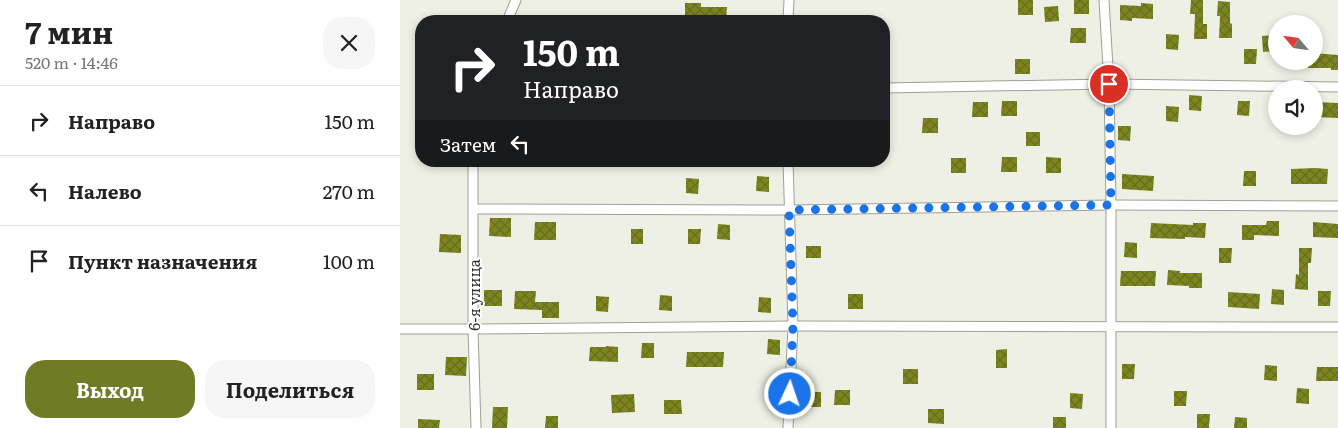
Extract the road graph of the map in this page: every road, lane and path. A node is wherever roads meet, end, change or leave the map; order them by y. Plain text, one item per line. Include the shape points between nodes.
1 (516, 0) edge
2 (788, 0) edge
3 (1104, 0) edge
4 (510, 15) edge
5 (788, 15) edge
6 (1109, 84) junction
7 (1338, 87) edge
8 (890, 88) edge
9 (473, 167) edge
10 (788, 167) edge
11 (1111, 205) junction
12 (1338, 206) edge
13 (474, 209) junction
14 (789, 210) junction
15 (793, 326) junction
16 (1111, 326) junction
17 (1338, 327) edge
18 (400, 329) edge
19 (473, 329) junction
20 (476, 428) edge
21 (788, 428) edge
22 (1111, 428) edge

1 - 4 street
2 - 5 street
3 - 6 street
6 - 7 street
6 - 8 street
6 - 11 street
9 - 13 street, 6-я улица
10 - 14 street
11 - 12 street
11 - 14 street
11 - 16 street
13 - 14 street
13 - 19 street, 6-я улица
14 - 15 street
15 - 16 street
15 - 19 street
15 - 21 street
16 - 17 street
16 - 22 street
18 - 19 street
19 - 20 street, 6-я улица

